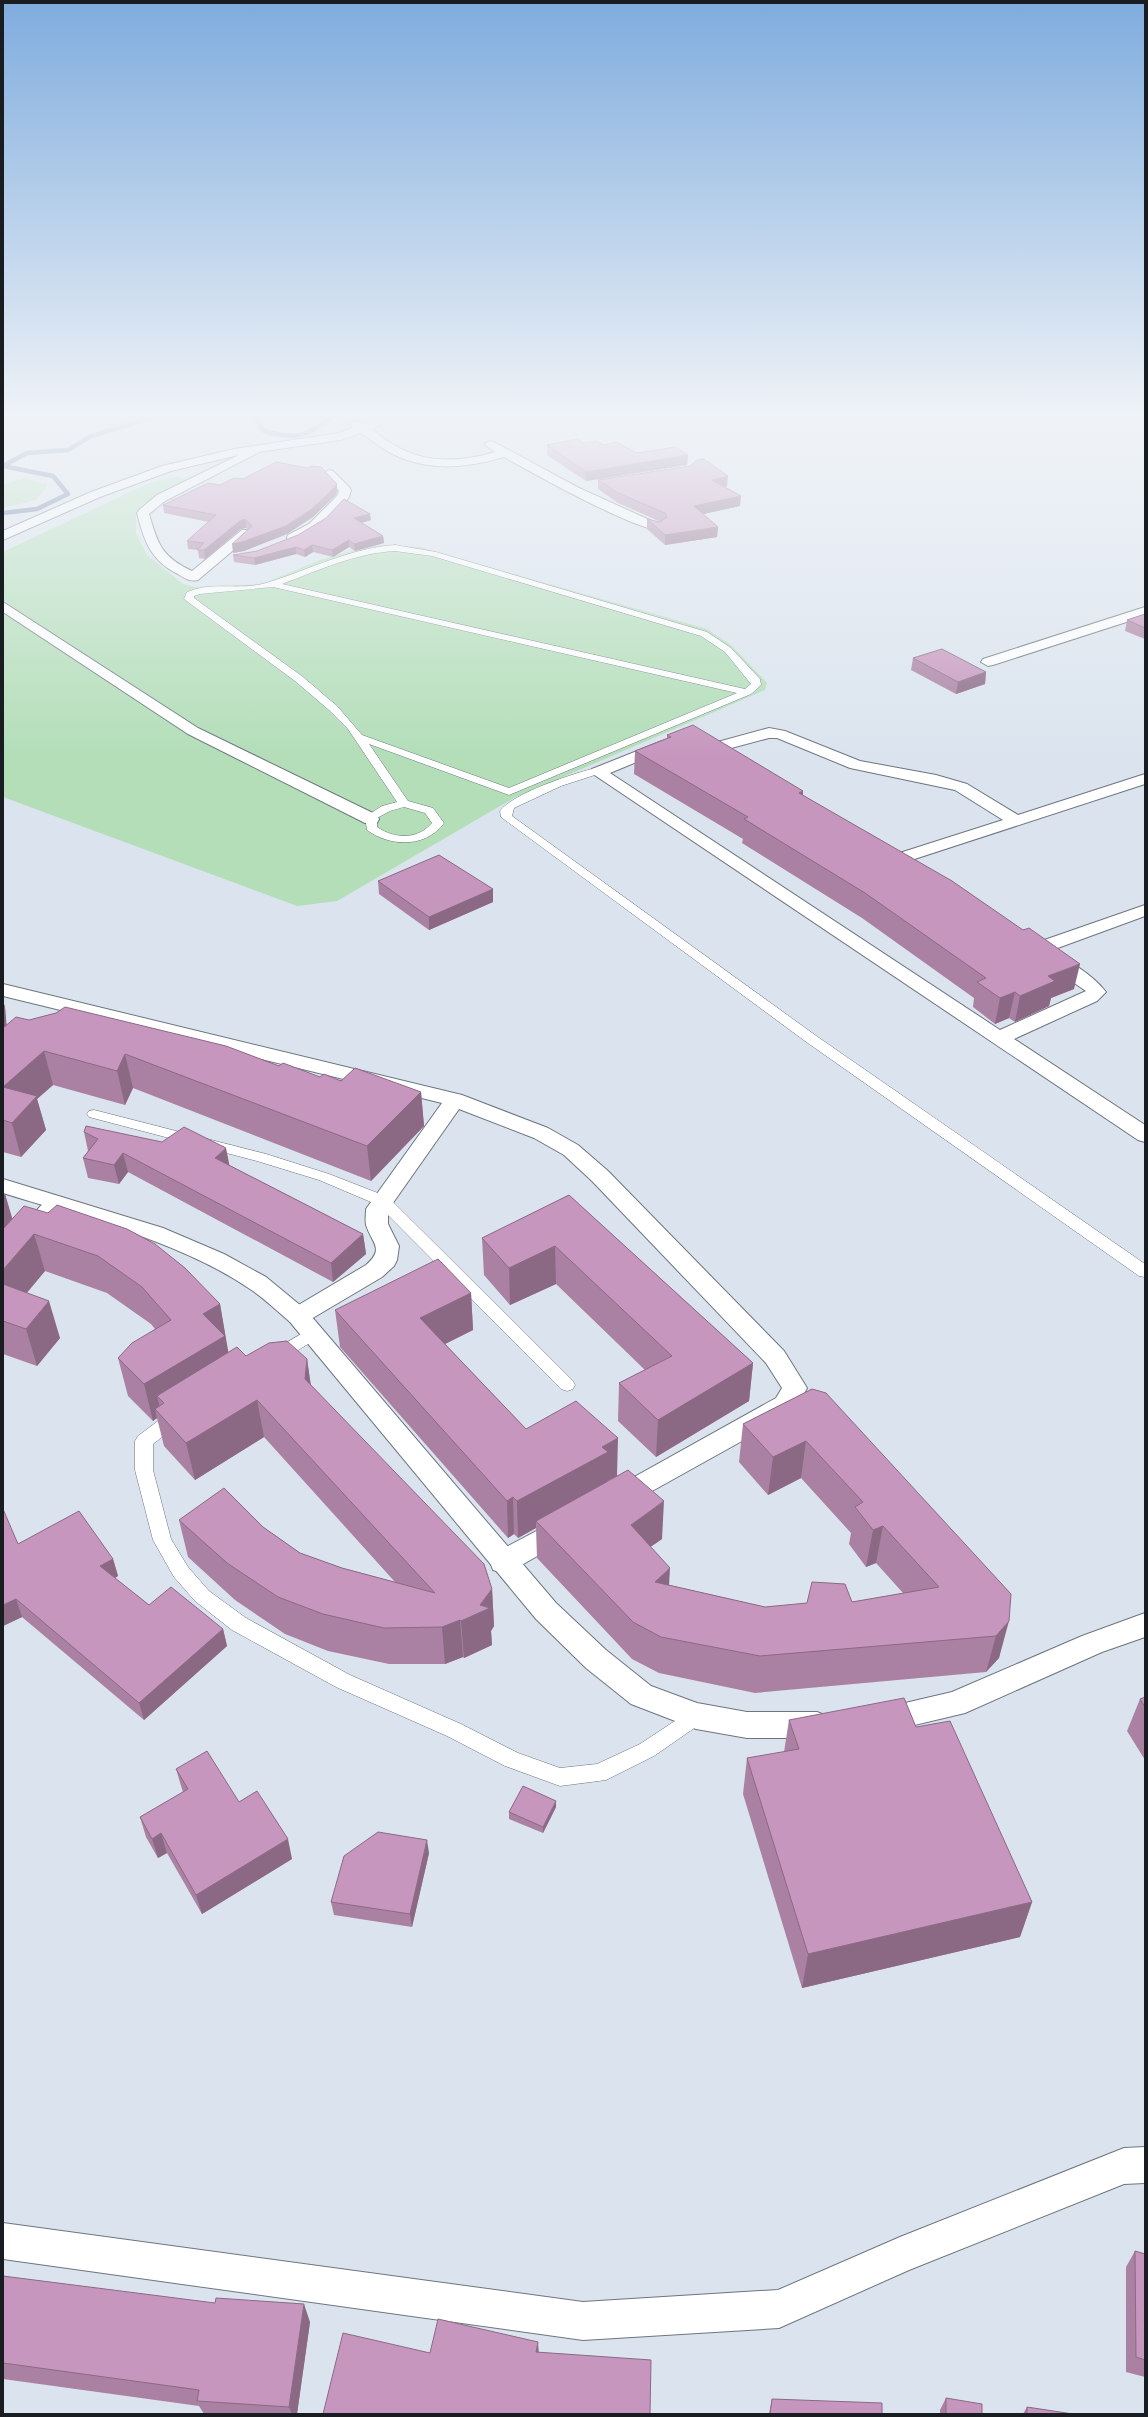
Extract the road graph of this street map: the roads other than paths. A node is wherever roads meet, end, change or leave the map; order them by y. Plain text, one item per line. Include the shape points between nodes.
1 (15, 531) edge
2 (148, 531) edge
3 (306, 531) edge
4 (246, 533) edge
5 (3, 536) edge
6 (279, 545) edge
7 (234, 558) edge
8 (216, 560) junction
9 (271, 584) junction
10 (3, 606) edge
11 (1145, 612) edge
12 (988, 662) dead end
13 (747, 692) junction
14 (359, 737) junction
15 (673, 742) edge
16 (730, 761) edge
17 (600, 770) junction
18 (1145, 779) edge
19 (404, 804) junction
20 (371, 819) junction
21 (1016, 821) junction
22 (913, 873) edge
23 (1145, 910) edge
24 (3, 990) edge
25 (62, 1003) junction
26 (46, 1018) edge
27 (999, 1038) junction
28 (455, 1100) junction
29 (94, 1114) dead end
30 (1145, 1135) edge
31 (3, 1186) edge
32 (383, 1201) junction
33 (56, 1202) junction
34 (3, 1261) edge
35 (1145, 1272) edge
36 (306, 1325) junction
37 (261, 1365) edge
38 (567, 1385) dead end
39 (189, 1409) edge
40 (599, 1508) edge
41 (579, 1520) edge
42 (503, 1562) junction
43 (1145, 1625) edge
44 (696, 1716) junction
45 (1145, 2165) edge
46 (3, 2241) edge

1 - 5 street
2 - 8 street via 157,556 193,577
3 - 6 street
4 - 8 street
7 - 8 street
9 - 13 lane
9 - 13 lane via 377,549 395,548 433,554 704,634 728,650 756,681 756,685
9 - 14 lane via 256,588 199,591 190,594 189,599 299,679 333,708
10 - 20 street via 193,731
11 - 12 street
13 - 14 lane via 509,792
14 - 19 lane
15 - 17 street
16 - 21 street via 702,745 769,733 780,734 856,765 960,787
17 - 27 street via 599,774
17 - 35 lane via 557,784 510,806 506,811 507,817 810,1038
18 - 21 street
19 - 20 lane via 377,812
19 - 20 lane via 431,810 438,822 434,828 417,837 396,839 376,833 371,828
21 - 22 street via 887,857
23 - 27 street via 1030,945 1092,986 1096,992
24 - 25 street
25 - 26 street
25 - 28 street
27 - 30 street
28 - 32 street
28 - 40 street via 541,1133 571,1150 600,1176 775,1357 795,1388 785,1405
29 - 32 lane via 261,1157 324,1177
31 - 33 street
32 - 36 street via 377,1209 377,1224 388,1246 386,1260
32 - 38 lane
33 - 34 street
33 - 36 street via 155,1233 216,1260 258,1283
36 - 37 lane
36 - 42 street
39 - 44 lane via 162,1425 144,1441 144,1470 162,1540 181,1572 202,1596 239,1624 343,1680 454,1730 512,1760 560,1777 599,1773 647,1750
41 - 42 street
42 - 44 street via 546,1611 602,1664 641,1695
43 - 44 street via 1092,1644 955,1704 894,1719 851,1723 747,1725
45 - 46 street via 1124,2166 900,2255 779,2310 583,2321

